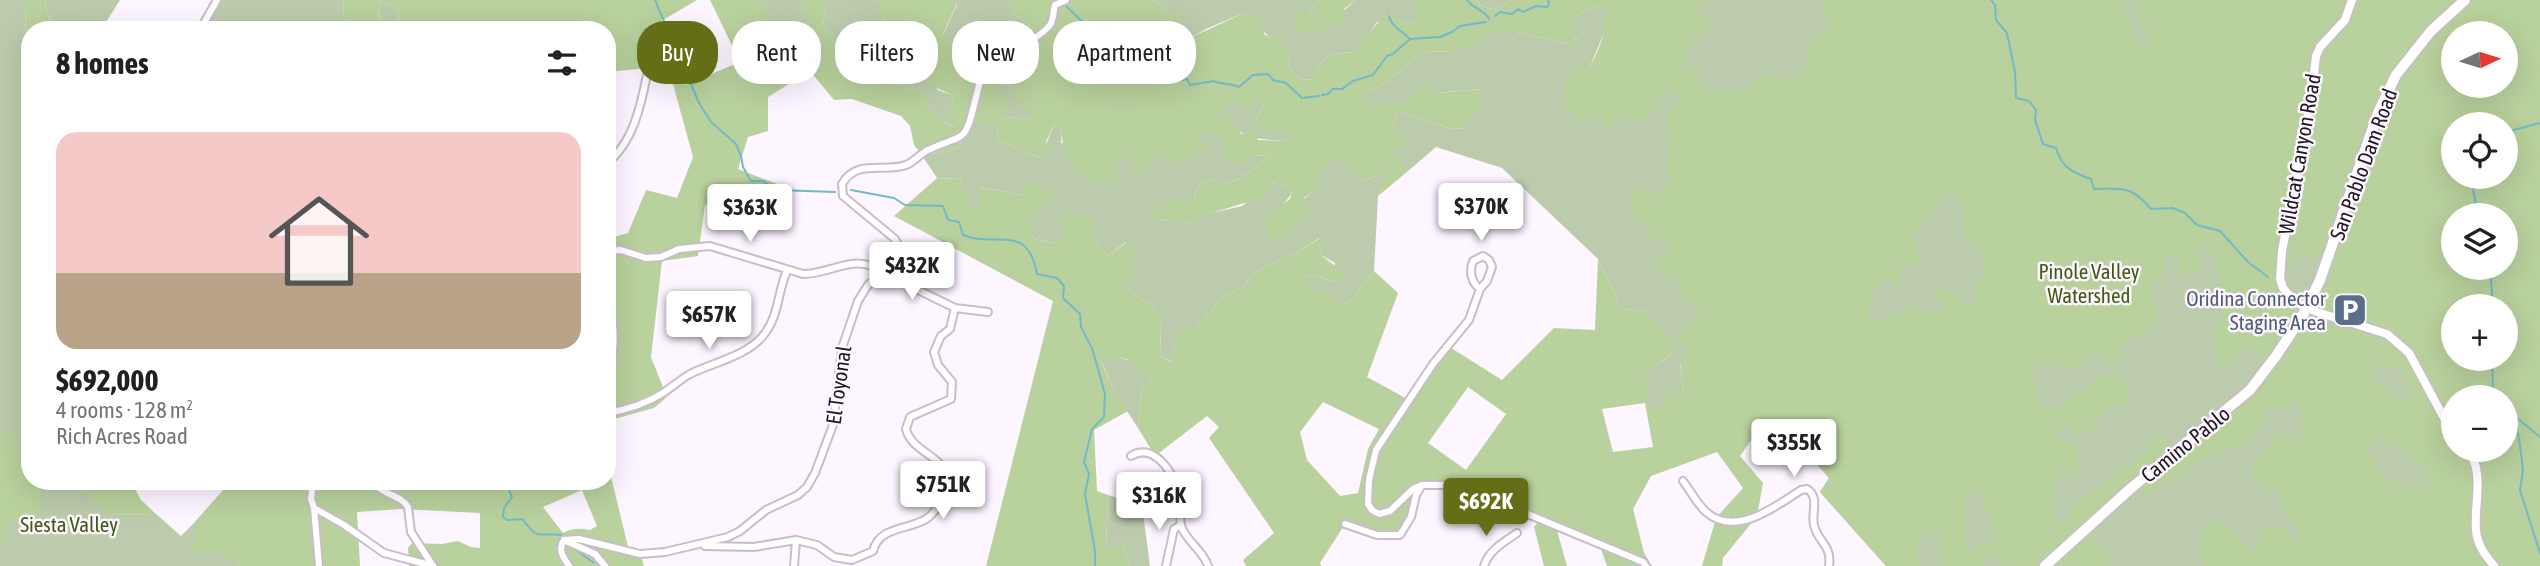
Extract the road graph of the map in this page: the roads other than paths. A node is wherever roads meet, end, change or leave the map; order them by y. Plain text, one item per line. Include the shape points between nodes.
1 (217, 0) edge
2 (1066, 0) edge
3 (2352, 0) edge
4 (2465, 0) edge
5 (205, 21) edge
6 (646, 84) edge
7 (616, 156) edge
8 (616, 250) edge
9 (893, 266) junction
10 (787, 271) junction
11 (883, 273) junction
12 (1480, 289) junction
13 (2307, 308) junction
14 (955, 309) junction
15 (988, 312) dead end
16 (616, 411) edge
17 (2441, 412) edge
18 (1131, 456) dead end
19 (2474, 462) edge
20 (1683, 481) dead end
21 (1422, 485) junction
22 (312, 490) edge
23 (381, 490) edge
24 (314, 508) junction
25 (1345, 524) dead end
26 (1181, 525) junction
27 (1517, 533) dead end
28 (564, 540) junction
29 (796, 540) junction
30 (696, 546) junction
31 (319, 566) edge
32 (433, 566) edge
33 (569, 566) edge
34 (606, 566) edge
35 (794, 566) edge
36 (1166, 566) edge
37 (1208, 566) edge
38 (1484, 566) edge
39 (1646, 566) edge
40 (1829, 566) edge
41 (2045, 566) edge
42 (2494, 566) edge

1 - 5 street
2 - 9 street via 1055,5 1049,26 985,69 970,123 961,137 905,165 868,167 845,179 843,196 899,245 901,258
3 - 13 street, Wildcat Canyon Road via 2344,20 2316,56 2307,128 2282,251 2283,288 2294,302
4 - 13 main road, San Pablo Dam Road via 2431,31 2396,75
6 - 7 street via 629,135
8 - 10 street via 654,258 679,249 710,246
9 - 11 street, El Toyonal
9 - 14 street via 910,286
10 - 11 street via 815,274 858,262
10 - 16 street via 774,317 765,334 749,348 688,375 657,397
11 - 30 street, El Toyonal via 863,291 847,329 833,425 807,487 729,537
12 - 12 street via 1492,267 1483,257 1473,261 1471,268
12 - 21 street via 1469,320 1433,364 1376,450 1368,480 1368,504 1379,514 1390,511
13 - 17 street via 2387,334 2409,353
13 - 41 main road, Camino Pablo via 2250,390
14 - 15 street
14 - 29 street via 950,329 934,352 952,382 951,399 910,417 905,429 913,444 946,472 936,509 919,523 888,533 873,551 852,560
18 - 26 street via 1147,451 1167,469 1177,488
19 - 42 street via 2479,491 2477,535
20 - 40 street via 1705,512 1725,520 1765,513 1807,489 1814,506 1814,528 1829,551
21 - 25 street via 1400,535 1377,535
21 - 39 street via 1443,485 1501,503
22 - 24 street
23 - 32 street via 408,507 411,532
24 - 31 street
24 - 32 street via 384,553
26 - 36 street via 1174,529
26 - 37 street via 1205,555
27 - 38 street via 1495,548
28 - 30 street, El Toyonal via 579,539 640,554
28 - 33 street via 561,554
28 - 34 street via 595,554
29 - 30 street via 754,547
29 - 35 street

